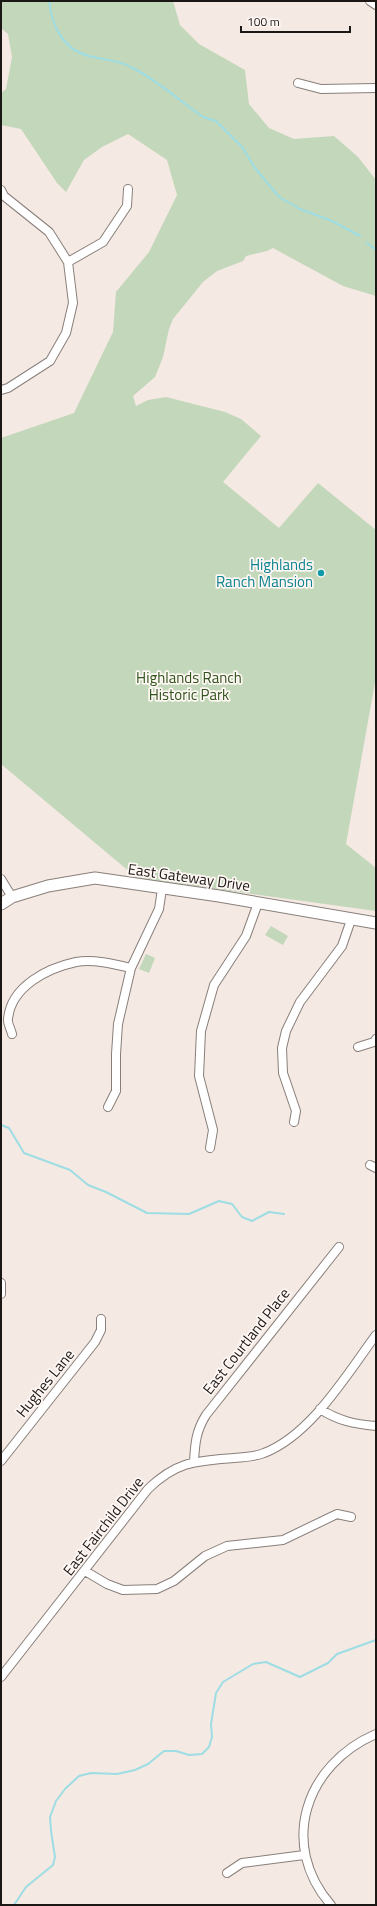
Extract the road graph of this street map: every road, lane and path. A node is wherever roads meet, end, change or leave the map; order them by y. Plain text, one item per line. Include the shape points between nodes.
1 (370, 1) edge
2 (376, 5) edge
3 (298, 83) dead end
4 (376, 88) edge
5 (128, 189) dead end
6 (1, 190) edge
7 (68, 262) junction
8 (1, 390) edge
9 (1, 880) edge
10 (162, 889) junction
11 (12, 897) junction
12 (258, 903) junction
13 (1, 904) edge
14 (351, 920) junction
15 (376, 923) edge
16 (131, 968) junction
17 (12, 1034) dead end
18 (376, 1039) edge
19 (358, 1047) dead end
20 (108, 1107) dead end
21 (294, 1122) dead end
22 (210, 1148) dead end
23 (338, 1247) dead end
24 (1, 1283) edge
25 (1, 1294) edge
26 (101, 1319) dead end
27 (376, 1335) edge
28 (320, 1409) junction
29 (376, 1426) edge
30 (1, 1461) edge
31 (194, 1462) junction
32 (351, 1517) dead end
33 (85, 1571) junction
34 (1, 1677) edge
35 (376, 1734) edge
36 (304, 1855) junction
37 (228, 1873) dead end
38 (331, 1905) edge

1 - 2 street
3 - 4 street via 320,89
5 - 7 street via 126,206 103,242
6 - 7 street via 4,196 49,232
7 - 8 street via 74,302 66,333 50,361
9 - 11 street
10 - 11 street, East Gateway Drive via 95,878 48,886
10 - 12 street, East Gateway Drive
10 - 16 street via 159,909
11 - 13 street, East Gateway Drive
12 - 14 street, East Gateway Drive
12 - 22 street via 246,936 214,985 202,1031 199,1076 214,1130
14 - 15 street, East Gateway Drive
14 - 21 street via 342,946 300,1002 286,1031 282,1048 283,1073 296,1111
16 - 17 street via 105,962 77,962 44,972 24,986 14,1001 8,1020
16 - 20 street via 118,1024 116,1091
18 - 19 street
23 - 31 street, East Courtland Place via 206,1415 195,1439
24 - 25 street
26 - 30 street, Hughes Lane via 101,1330 95,1342
27 - 28 street, East Fairchild Drive
28 - 29 street via 335,1419
28 - 31 street, East Fairchild Drive via 295,1436 264,1453
31 - 33 street, East Fairchild Drive via 170,1471 148,1489
32 - 33 street via 337,1514 283,1540 227,1546 205,1556 174,1581 157,1589 123,1590
33 - 34 street, East Fairchild Drive
35 - 36 street via 352,1746 338,1757 327,1768 318,1783 306,1815
36 - 37 street via 242,1863
36 - 38 street via 315,1882

